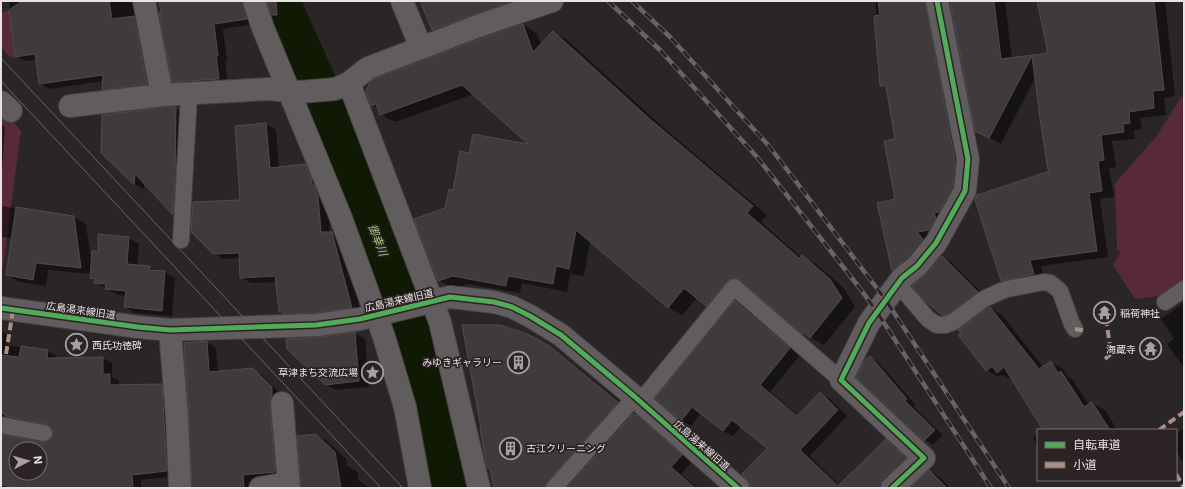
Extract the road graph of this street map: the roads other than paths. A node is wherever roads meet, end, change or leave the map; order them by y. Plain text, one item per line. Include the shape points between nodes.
1 (144, 1) edge
2 (254, 1) edge
3 (402, 1) edge
4 (552, 1) edge
5 (937, 1) edge
6 (421, 48) junction
7 (346, 84) junction
8 (294, 91) junction
9 (189, 94) junction
10 (162, 95) junction
11 (70, 106) dead end
12 (181, 240) dead end
13 (898, 284) junction
14 (1184, 289) edge
15 (1165, 302) dead end
16 (429, 303) junction
17 (1, 308) edge
18 (382, 314) junction
19 (1075, 329) dead end
20 (170, 330) junction
21 (841, 380) junction
22 (638, 400) junction
23 (282, 403) dead end
24 (1, 425) edge
25 (44, 433) dead end
26 (289, 486) edge
27 (180, 488) edge
28 (260, 488) edge
29 (420, 488) edge
30 (479, 488) edge
31 (554, 488) edge
32 (738, 488) edge
33 (892, 488) edge

1 - 10 street
2 - 8 street
3 - 6 street
4 - 6 street
5 - 13 street via 968,159 965,191 936,243
6 - 7 street via 368,68
7 - 8 street via 335,89
7 - 16 street
8 - 9 street via 268,88
8 - 18 street via 340,218
9 - 10 street
9 - 12 lane
10 - 11 street
13 - 19 lane via 928,319 945,325 984,299 1006,289 1050,283 1060,292
13 - 21 street via 869,323
14 - 15 lane
16 - 18 street, 広島湯来線旧道
16 - 22 street, 広島湯来線旧道 via 450,297 494,302 512,307 560,334
16 - 30 street via 440,322
17 - 20 street, 広島湯来線旧道
18 - 20 street, 広島湯来線旧道 via 316,325
18 - 29 street via 384,336 405,407
20 - 27 street
21 - 22 lane via 734,288
21 - 33 street via 924,458
22 - 31 lane
22 - 32 street, 広島湯来線旧道
23 - 26 street
24 - 25 lane
26 - 28 street

